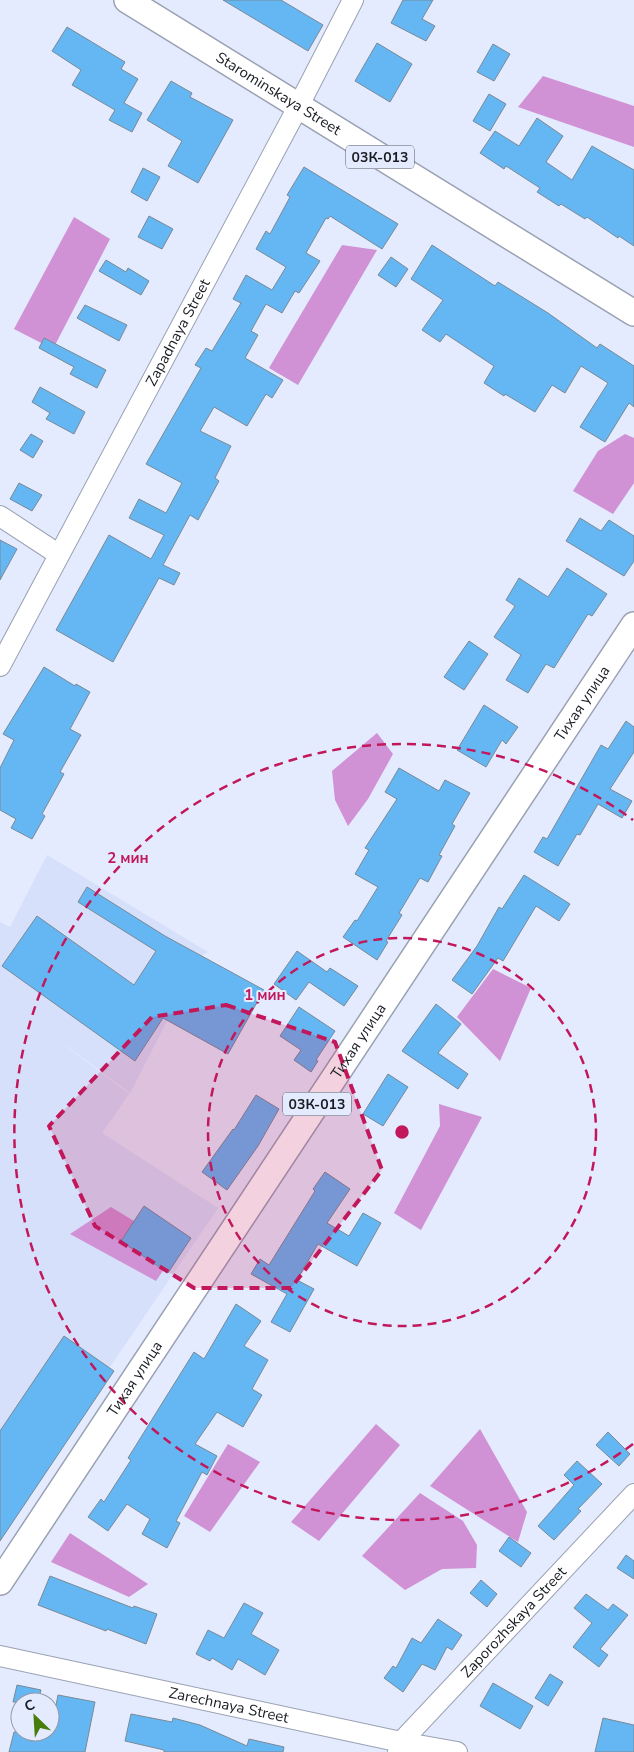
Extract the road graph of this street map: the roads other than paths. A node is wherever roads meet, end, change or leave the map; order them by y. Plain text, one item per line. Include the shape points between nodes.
1 (127, 0) edge
2 (353, 0) edge
3 (298, 107) junction
4 (634, 313) edge
5 (0, 516) edge
6 (58, 554) junction
7 (634, 625) edge
8 (0, 666) edge
9 (634, 1494) edge
10 (0, 1582) edge
11 (0, 1656) edge
12 (400, 1747) edge
13 (457, 1752) edge

1 - 3 main road, Starominskaya Street / 03К-013
2 - 3 street, Zapadnaya Street
3 - 4 main road, Starominskaya Street / 03К-013
3 - 6 street, Zapadnaya Street
5 - 6 street
6 - 8 street, Zapadnaya Street
7 - 10 main road, Тихая улица / 03К-013
9 - 12 street, Zaporozhskaya Street
11 - 12 street, Zarechnaya Street
12 - 13 street, Zarechnaya Street

